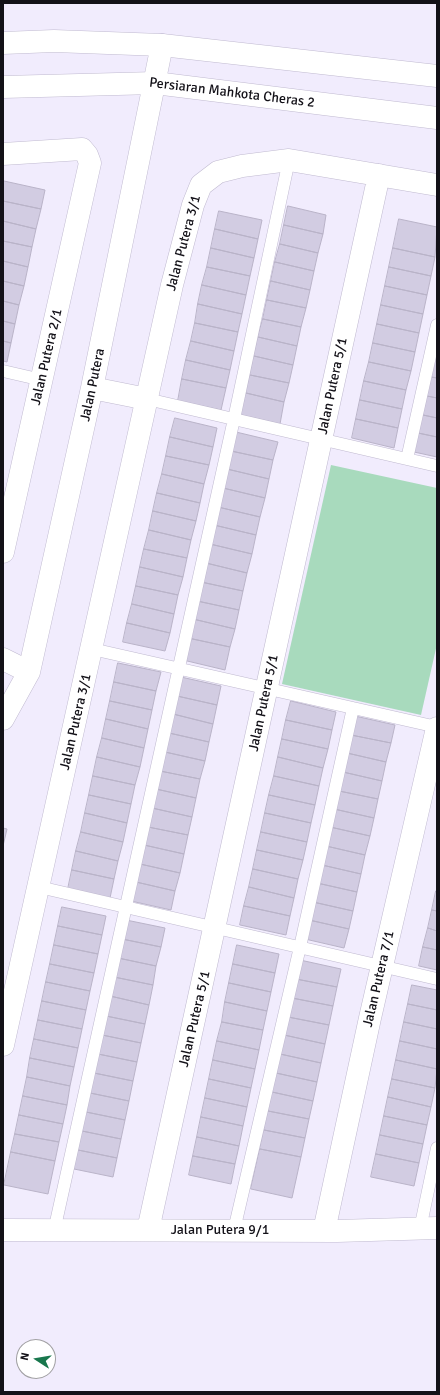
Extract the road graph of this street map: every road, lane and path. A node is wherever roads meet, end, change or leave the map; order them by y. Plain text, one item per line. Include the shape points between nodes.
1 (3, 43) edge
2 (162, 45) junction
3 (437, 76) edge
4 (155, 83) junction
5 (3, 87) edge
6 (437, 118) edge
7 (3, 154) edge
8 (289, 160) junction
9 (379, 175) junction
10 (437, 185) edge
11 (437, 325) edge
12 (3, 372) edge
13 (42, 380) junction
14 (92, 388) junction
15 (147, 399) junction
16 (234, 419) junction
17 (321, 440) junction
18 (407, 459) junction
19 (437, 466) edge
20 (3, 552) edge
21 (92, 649) junction
22 (3, 659) edge
23 (178, 668) junction
24 (29, 672) junction
25 (267, 689) junction
26 (352, 708) junction
27 (3, 719) edge
28 (437, 727) edge
29 (39, 887) junction
30 (126, 907) junction
31 (215, 927) junction
32 (300, 947) junction
33 (382, 966) junction
34 (437, 979) edge
35 (3, 1045) edge
36 (437, 1148) edge
37 (428, 1228) edge
38 (3, 1230) edge
39 (148, 1230) junction
40 (234, 1230) junction
41 (54, 1231) junction
42 (324, 1231) junction

1 - 2 street via 54,41
2 - 3 street
2 - 4 street, Jalan Putera
4 - 5 street, Persiaran Mahkota Cheras 2
4 - 6 street, Persiaran Mahkota Cheras 2
4 - 14 street, Jalan Putera
7 - 13 street, Jalan Putera 2/1 via 82,149 90,163
8 - 9 street, Jalan Putera 3/1
8 - 15 street, Jalan Putera 3/1 via 218,172 201,185 193,205 172,285
8 - 16 lane
9 - 10 street, Jalan Putera 3/1
9 - 17 street, Jalan Putera 5/1
11 - 18 lane
12 - 13 lane
13 - 20 street, Jalan Putera 2/1
14 - 15 street
14 - 24 street, Jalan Putera
15 - 16 lane
15 - 21 street, Jalan Putera 3/1
16 - 17 lane
16 - 23 lane
17 - 18 lane
17 - 25 street, Jalan Putera 5/1
18 - 19 lane
21 - 23 lane
21 - 29 street, Jalan Putera 3/1
22 - 24 street
23 - 25 lane
23 - 30 lane
24 - 27 street, Jalan Putera
25 - 26 lane
25 - 31 street, Jalan Putera 5/1
26 - 28 lane
26 - 32 lane
28 - 33 street, Jalan Putera 7/1
29 - 30 lane
29 - 35 street, Jalan Putera 3/1
30 - 31 lane
30 - 41 lane
31 - 32 lane
31 - 39 street, Jalan Putera 5/1
32 - 33 lane
32 - 40 lane
33 - 34 lane
33 - 42 street, Jalan Putera 7/1
36 - 37 lane
37 - 42 street, Jalan Putera 9/1
38 - 41 street, Jalan Putera 9/1
39 - 40 street, Jalan Putera 9/1
39 - 41 street, Jalan Putera 9/1
40 - 42 street, Jalan Putera 9/1

